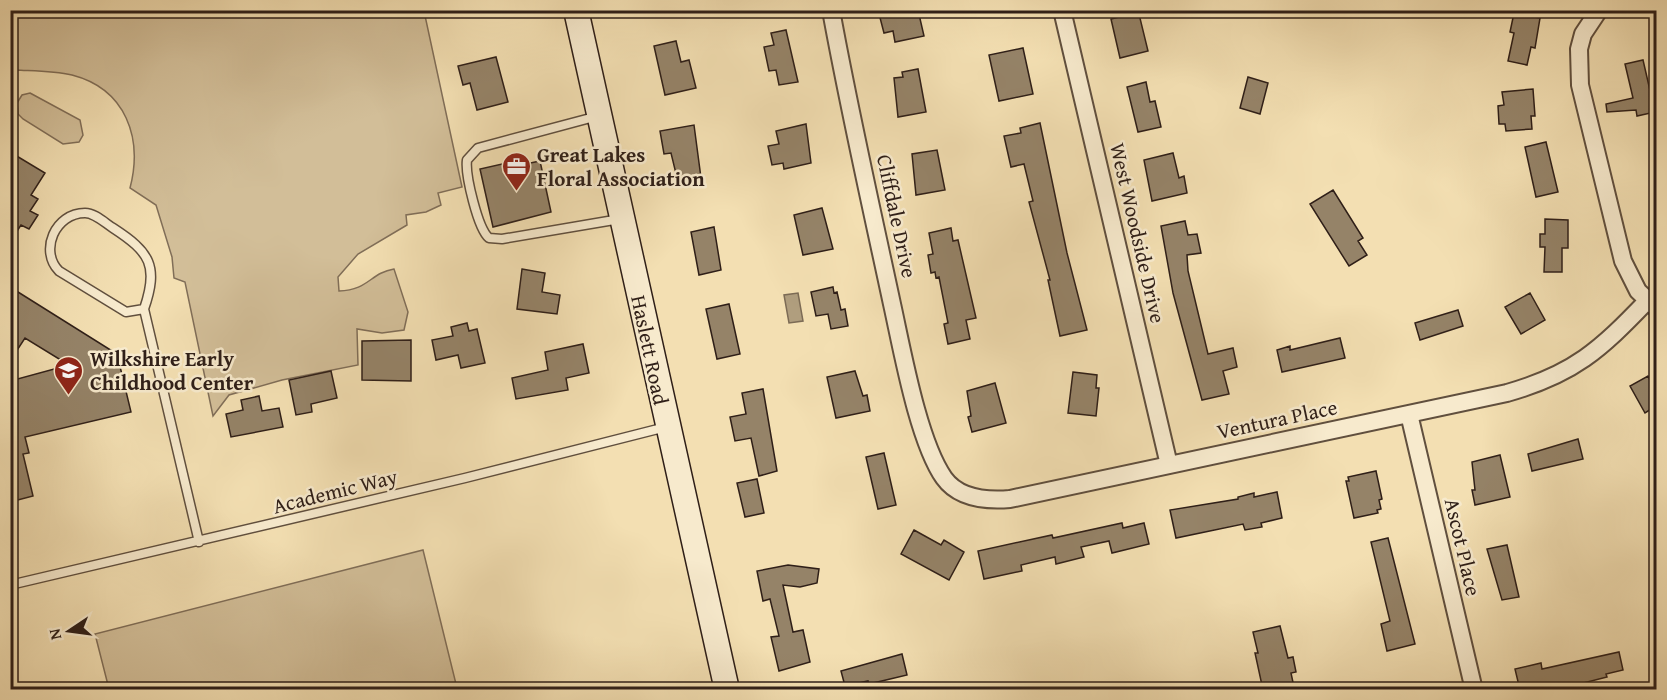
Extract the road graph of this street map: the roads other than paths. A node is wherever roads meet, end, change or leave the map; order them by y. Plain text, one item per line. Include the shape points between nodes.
1 (576, 10) edge
2 (831, 10) edge
3 (1062, 10) edge
4 (1599, 10) edge
5 (599, 116) junction
6 (621, 219) junction
7 (1652, 305) edge
8 (144, 309) junction
9 (1409, 414) junction
10 (667, 427) junction
11 (924, 430) joint
12 (1169, 465) junction
13 (199, 542) junction
14 (12, 583) edge
15 (727, 690) edge
16 (1474, 690) edge

1 - 5 street, Haslett Road
2 - 11 street, Cliffdale Drive via 904,358
3 - 12 street, West Woodside Drive
4 - 7 street via 1583,34 1579,49 1580,85 1623,261 1632,283
5 - 6 street, Haslett Road
5 - 6 lane via 478,148 468,160 468,171 481,229 489,238
6 - 10 street, Haslett Road
7 - 9 street, Ventura Place via 1562,374 1507,393
8 - 8 lane via 151,289 151,273 146,255 137,244 89,214 75,215 56,228 50,247 59,272 126,312
8 - 13 lane
9 - 12 street, Ventura Place
9 - 16 street, Ascot Place
10 - 13 lane, Academic Way
10 - 15 street, Haslett Road
11 - 12 street, Ventura Place via 945,479 975,498 1010,499
13 - 14 lane, Academic Way

